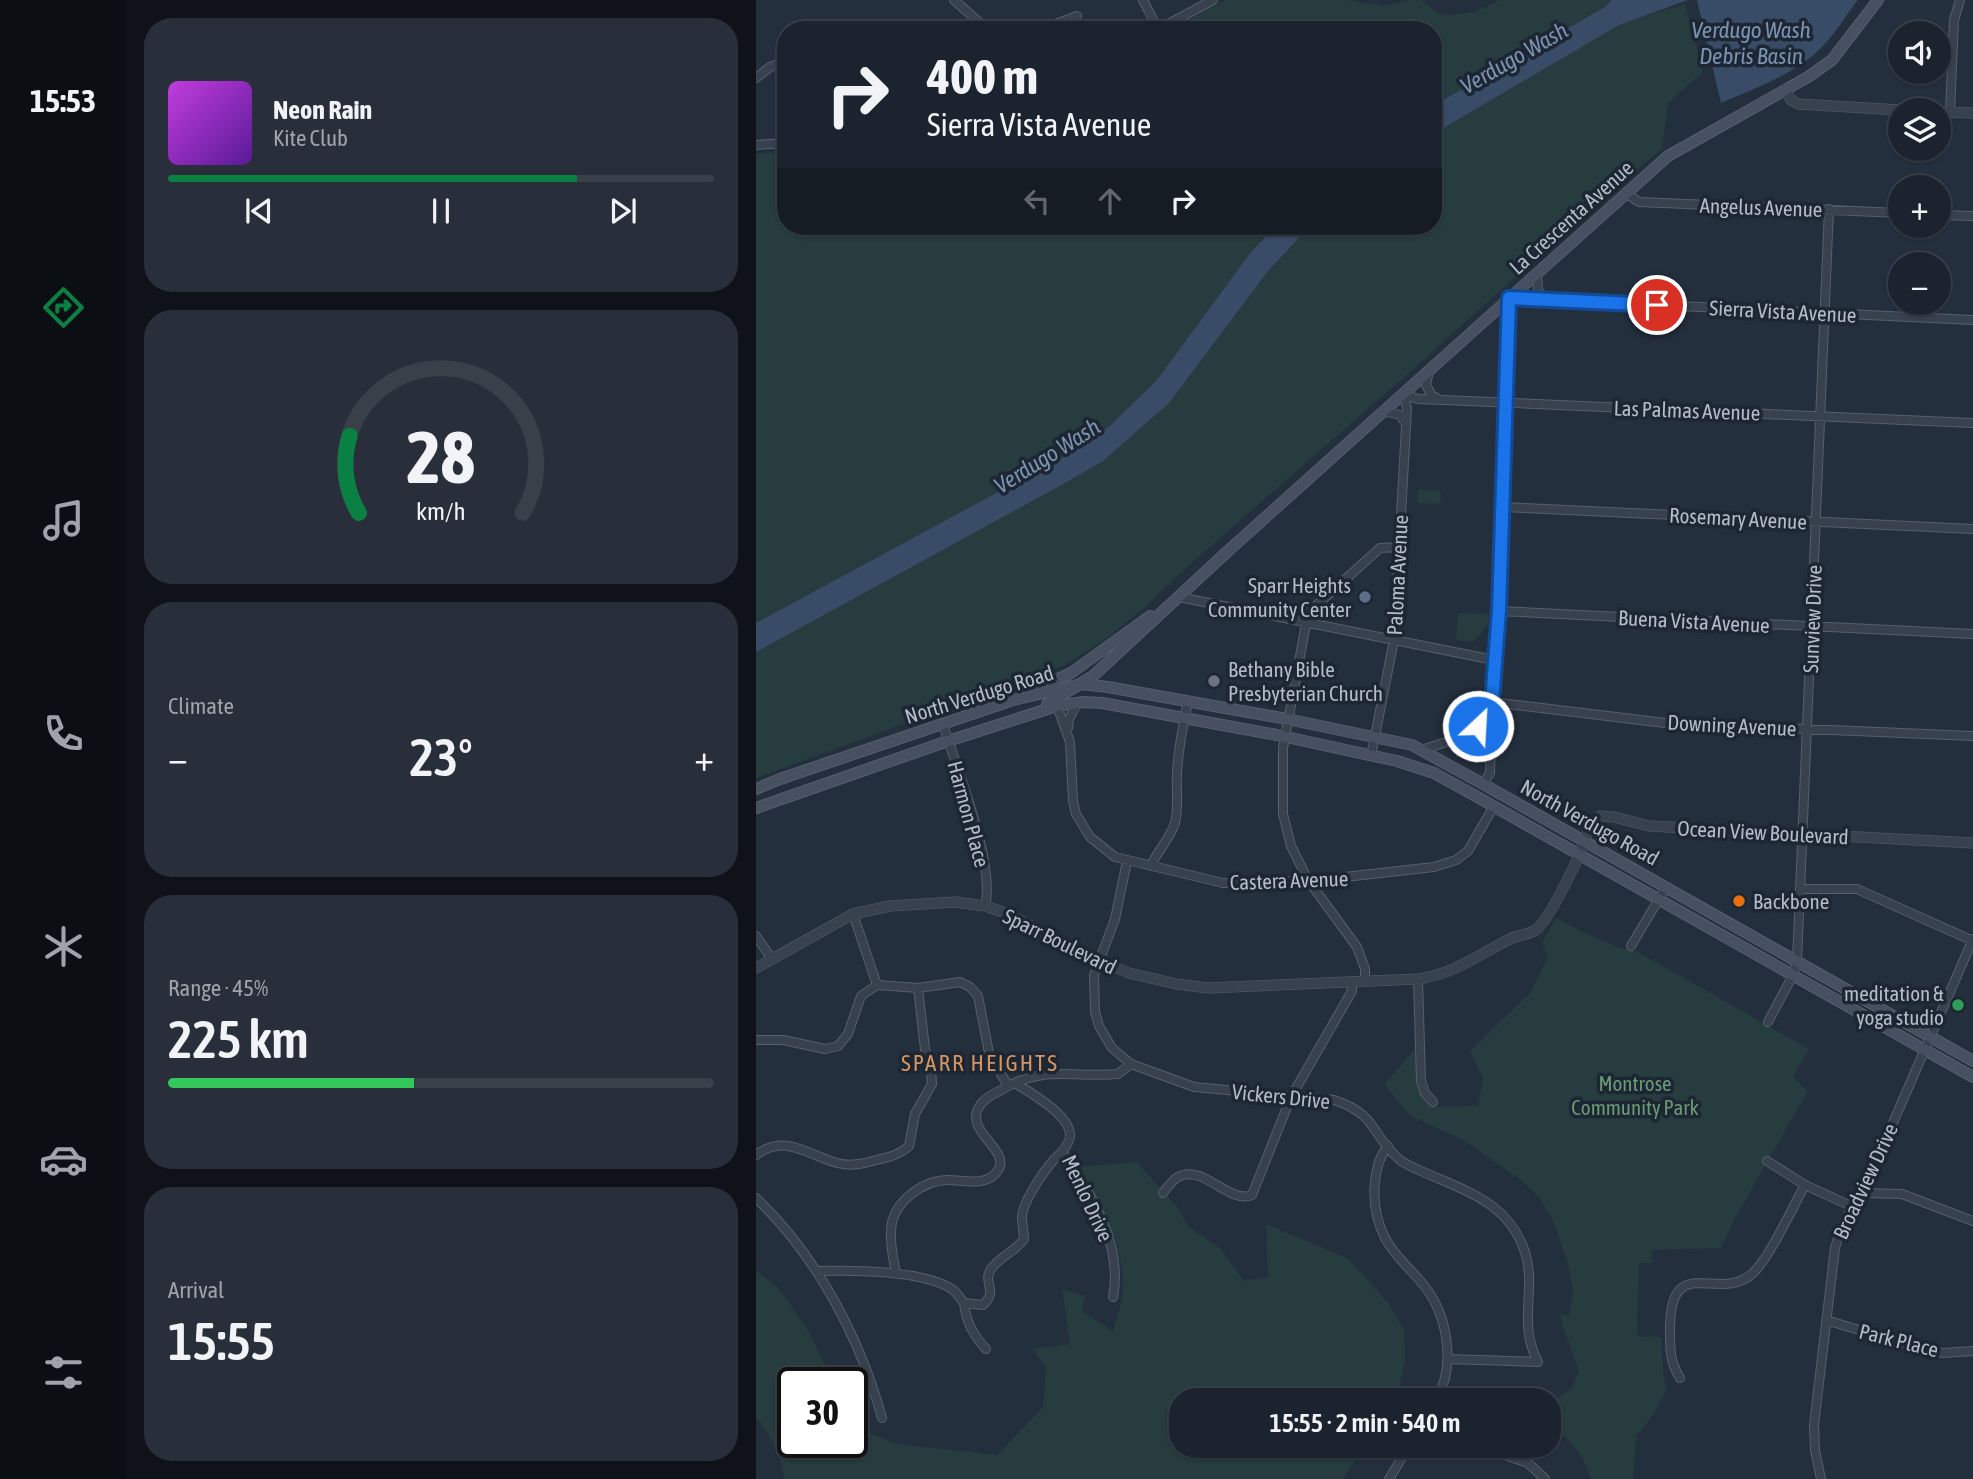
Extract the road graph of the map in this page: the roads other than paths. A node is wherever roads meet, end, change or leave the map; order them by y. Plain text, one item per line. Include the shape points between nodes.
1 (954, 0) edge
2 (1143, 0) edge
3 (1213, 0) edge
4 (1878, 0) edge
5 (1959, 0) edge
6 (1077, 16) dead end
7 (978, 21) edge
8 (1064, 21) edge
9 (1154, 21) edge
10 (1173, 21) edge
11 (777, 64) edge
12 (756, 78) edge
13 (1785, 89) junction
14 (1946, 98) edge
15 (1888, 109) edge
16 (1951, 112) edge
17 (1973, 113) edge
18 (777, 144) edge
19 (756, 145) edge
20 (1625, 193) junction
21 (1829, 209) junction
22 (1888, 212) edge
23 (1951, 215) edge
24 (1973, 216) edge
25 (1537, 272) junction
26 (1509, 298) junction
27 (1550, 300) junction
28 (1826, 313) junction
29 (1490, 315) junction
30 (1973, 320) edge
31 (1508, 328) junction
32 (1430, 369) junction
33 (1402, 394) junction
34 (1443, 400) junction
35 (1505, 403) junction
36 (1383, 411) junction
37 (1821, 416) junction
38 (1973, 423) edge
39 (1406, 425) junction
40 (1503, 507) junction
41 (1816, 521) junction
42 (1973, 529) edge
43 (1399, 547) junction
44 (1179, 597) junction
45 (1499, 611) junction
46 (1306, 622) junction
47 (1812, 628) junction
48 (1973, 634) edge
49 (1394, 640) junction
50 (1494, 660) junction
51 (1081, 684) junction
52 (1013, 700) junction
53 (1188, 701) junction
54 (1078, 702) junction
55 (1492, 702) junction
56 (1057, 706) junction
57 (1184, 719) junction
58 (1287, 719) junction
59 (1016, 720) junction
60 (943, 724) junction
61 (1807, 729) junction
62 (1068, 731) junction
63 (1973, 736) edge
64 (1284, 737) junction
65 (1375, 737) junction
66 (948, 741) junction
67 (1420, 750) junction
68 (1371, 755) junction
69 (1483, 784) junction
70 (756, 789) edge
71 (1494, 806) junction
72 (756, 808) edge
73 (1801, 835) junction
74 (1584, 841) junction
75 (1973, 843) edge
76 (1580, 855) junction
77 (1127, 861) junction
78 (1151, 866) junction
79 (1308, 880) junction
80 (1666, 887) junction
81 (1800, 889) junction
82 (1658, 899) junction
83 (985, 906) junction
84 (853, 914) junction
85 (1536, 931) joint
86 (756, 936) edge
87 (1973, 940) edge
88 (1631, 946) dead end
89 (772, 959) junction
90 (1099, 961) junction
91 (1797, 961) junction
92 (756, 968) edge
93 (1793, 975) junction
94 (1418, 979) junction
95 (1365, 981) junction
96 (1352, 982) junction
97 (877, 985) junction
98 (918, 988) junction
99 (1768, 1023) dead end
100 (1931, 1037) junction
101 (756, 1040) edge
102 (1925, 1050) junction
103 (1973, 1061) edge
104 (1130, 1064) junction
105 (1973, 1077) edge
106 (1011, 1084) junction
107 (1291, 1097) junction
108 (1433, 1102) dead end
109 (1388, 1146) junction
110 (1062, 1153) junction
111 (756, 1155) edge
112 (1767, 1161) dead end
113 (1805, 1185) junction
114 (1860, 1193) junction
115 (1163, 1194) dead end
116 (756, 1198) edge
117 (1851, 1206) junction
118 (1973, 1221) edge
119 (816, 1271) junction
120 (896, 1274) junction
121 (1113, 1297) dead end
122 (964, 1303) junction
123 (1826, 1321) junction
124 (986, 1349) dead end
125 (1973, 1351) edge
126 (1447, 1359) junction
127 (1680, 1378) dead end
128 (1441, 1388) edge
129 (882, 1418) dead end
130 (1402, 1458) edge
131 (1513, 1458) edge
132 (1389, 1479) edge
133 (1545, 1479) edge
134 (1821, 1479) edge

1 - 7 street
2 - 9 street
3 - 10 street
4 - 13 main road, La Crescenta Avenue via 1832,60
5 - 14 street
6 - 8 street
11 - 12 street
13 - 15 street via 1798,104
13 - 20 main road, La Crescenta Avenue via 1668,156
16 - 17 street
18 - 19 street
20 - 21 street, Angelus Avenue via 1639,202
20 - 25 main road, La Crescenta Avenue
21 - 22 street, Angelus Avenue
21 - 28 street, Sunview Drive
23 - 24 street
25 - 26 main road, La Crescenta Avenue
25 - 27 street via 1538,290
26 - 27 street, Sierra Vista Avenue
26 - 29 main road, La Crescenta Avenue
26 - 31 street
27 - 28 street, Sierra Vista Avenue
28 - 30 street, Sierra Vista Avenue
28 - 37 street, Sunview Drive
29 - 31 street via 1505,321
29 - 32 main road, La Crescenta Avenue
31 - 35 street
32 - 33 main road, La Crescenta Avenue
32 - 34 street via 1426,379 1429,391
33 - 34 street, Las Palmas Avenue
33 - 36 main road, La Crescenta Avenue
33 - 39 street, Paloma Avenue
34 - 35 street, Las Palmas Avenue
35 - 37 street, Las Palmas Avenue
35 - 40 street
36 - 39 street via 1400,415
36 - 44 main road, La Crescenta Avenue
37 - 38 street, Las Palmas Avenue
37 - 41 street, Sunview Drive
39 - 43 street, Paloma Avenue
40 - 41 street, Rosemary Avenue
40 - 45 street
41 - 42 street, Rosemary Avenue
41 - 47 street, Sunview Drive
43 - 46 street via 1384,546 1375,552 1309,611
43 - 49 street, Paloma Avenue
44 - 46 street
44 - 51 main road, La Crescenta Avenue
44 - 52 main road, La Crescenta Avenue via 1071,673
45 - 47 street, Buena Vista Avenue
45 - 50 street
46 - 49 street
46 - 58 street
47 - 48 street, Buena Vista Avenue
47 - 61 street, Sunview Drive
49 - 50 street
49 - 65 street, Paloma Avenue
50 - 55 street
51 - 52 main road, North Verdugo Road
51 - 53 main road, North Verdugo Road
51 - 59 main road, La Crescenta Avenue
52 - 60 main road, North Verdugo Road
53 - 57 street
53 - 58 main road, North Verdugo Road
54 - 56 main road, North Verdugo Road
54 - 57 main road, North Verdugo Road
54 - 62 street, Castera Avenue
55 - 61 street, Downing Avenue via 1665,723
55 - 67 street via 1478,726
55 - 69 street via 1490,773
56 - 59 main road, North Verdugo Road
56 - 62 street, Castera Avenue
57 - 64 main road, North Verdugo Road
57 - 78 street via 1174,824
58 - 64 street
58 - 65 main road, North Verdugo Road
59 - 66 main road, North Verdugo Road
60 - 66 street, Harmon Place
60 - 70 main road, North Verdugo Road
61 - 63 street, Downing Avenue
61 - 73 street, Sunview Drive
62 - 77 street, Castera Avenue via 1073,801 1079,820 1100,847
64 - 68 main road, North Verdugo Road
64 - 79 street via 1283,814 1291,846
65 - 67 main road, North Verdugo Road
65 - 68 street, Paloma Avenue
66 - 72 main road, North Verdugo Road
66 - 83 street, Harmon Place via 976,827 988,889
67 - 69 main road, North Verdugo Road
68 - 71 main road, North Verdugo Road via 1434,773
69 - 74 main road, North Verdugo Road
71 - 76 main road, North Verdugo Road
71 - 79 street, Castera Avenue via 1468,851 1456,860 1372,876
73 - 74 street, Ocean View Boulevard via 1649,826 1600,816 1590,825
73 - 75 street, Ocean View Boulevard
73 - 81 street, Sunview Drive
74 - 76 street, Ocean View Boulevard
74 - 80 main road, North Verdugo Road
76 - 82 main road, North Verdugo Road
76 - 85 street, Ocean View Boulevard
77 - 78 street, Castera Avenue
77 - 90 street, Vickers Drive via 1115,919
78 - 79 street, Castera Avenue via 1223,883
79 - 95 street via 1357,947
80 - 82 street
80 - 91 main road, North Verdugo Road
81 - 87 street via 1857,889
81 - 91 street, Sunview Drive
82 - 88 street
82 - 93 main road, North Verdugo Road
83 - 84 street, Sparr Boulevard via 930,903
83 - 90 street, Sparr Boulevard
84 - 89 street, Sparr Boulevard
84 - 97 street
85 - 94 street, Sparr Boulevard via 1514,937 1459,968
86 - 89 street
87 - 100 street, Broadview Drive
89 - 92 street, Sparr Boulevard
90 - 96 street, Sparr Boulevard via 1137,976 1209,988
90 - 104 street, Vickers Drive via 1094,975 1099,1026 1112,1048
91 - 93 street, Sunview Drive
91 - 100 main road, North Verdugo Road
93 - 99 street, Sunview Drive
93 - 102 main road, North Verdugo Road
94 - 95 street, Sparr Boulevard
94 - 108 street via 1421,1081
95 - 96 street, Sparr Boulevard
96 - 107 street via 1352,991
97 - 98 street, Menlo Drive
97 - 101 street via 861,996 848,1034 838,1046 825,1049
98 - 106 street, Menlo Drive via 960,982 975,992 989,1053
98 - 111 street via 932,1084 915,1114 909,1146 894,1156 851,1164 784,1144
100 - 102 street, Broadview Drive
100 - 103 main road, North Verdugo Road
102 - 105 main road, North Verdugo Road
102 - 114 street, Broadview Drive
104 - 106 street via 1118,1074 1054,1073
104 - 107 street, Vickers Drive via 1194,1087
106 - 110 street, Menlo Drive via 1054,1110 1068,1126 1069,1140
106 - 120 street via 981,1104 977,1113 980,1132 1000,1157 996,1174 976,1181 935,1181 902,1203 890,1229
107 - 109 street, Vickers Drive via 1349,1105 1365,1114
107 - 115 street via 1255,1192 1248,1197 1193,1174 1176,1178
109 - 126 street via 1380,1155 1375,1186 1380,1227 1390,1247 1435,1302
109 - 126 street, Vickers Drive via 1408,1165 1481,1197 1505,1218 1519,1238 1528,1264 1527,1331 1538,1362
110 - 121 street, Menlo Drive via 1104,1223 1117,1269
110 - 122 street via 1052,1160 1024,1207 1024,1239 990,1270 989,1299 983,1305
112 - 113 street
113 - 117 street
113 - 127 street via 1752,1274 1735,1283 1683,1286 1673,1296 1670,1357
114 - 117 street, Broadview Drive
114 - 118 street via 1902,1194
116 - 119 street
117 - 123 street, Broadview Drive via 1835,1248
119 - 120 street
119 - 129 street via 857,1346
120 - 122 street via 936,1282 954,1290
122 - 124 street via 973,1335
123 - 125 street, Park Place via 1929,1351
123 - 134 street, Broadview Drive via 1814,1425
126 - 128 street
130 - 132 street
131 - 133 street via 1528,1463

